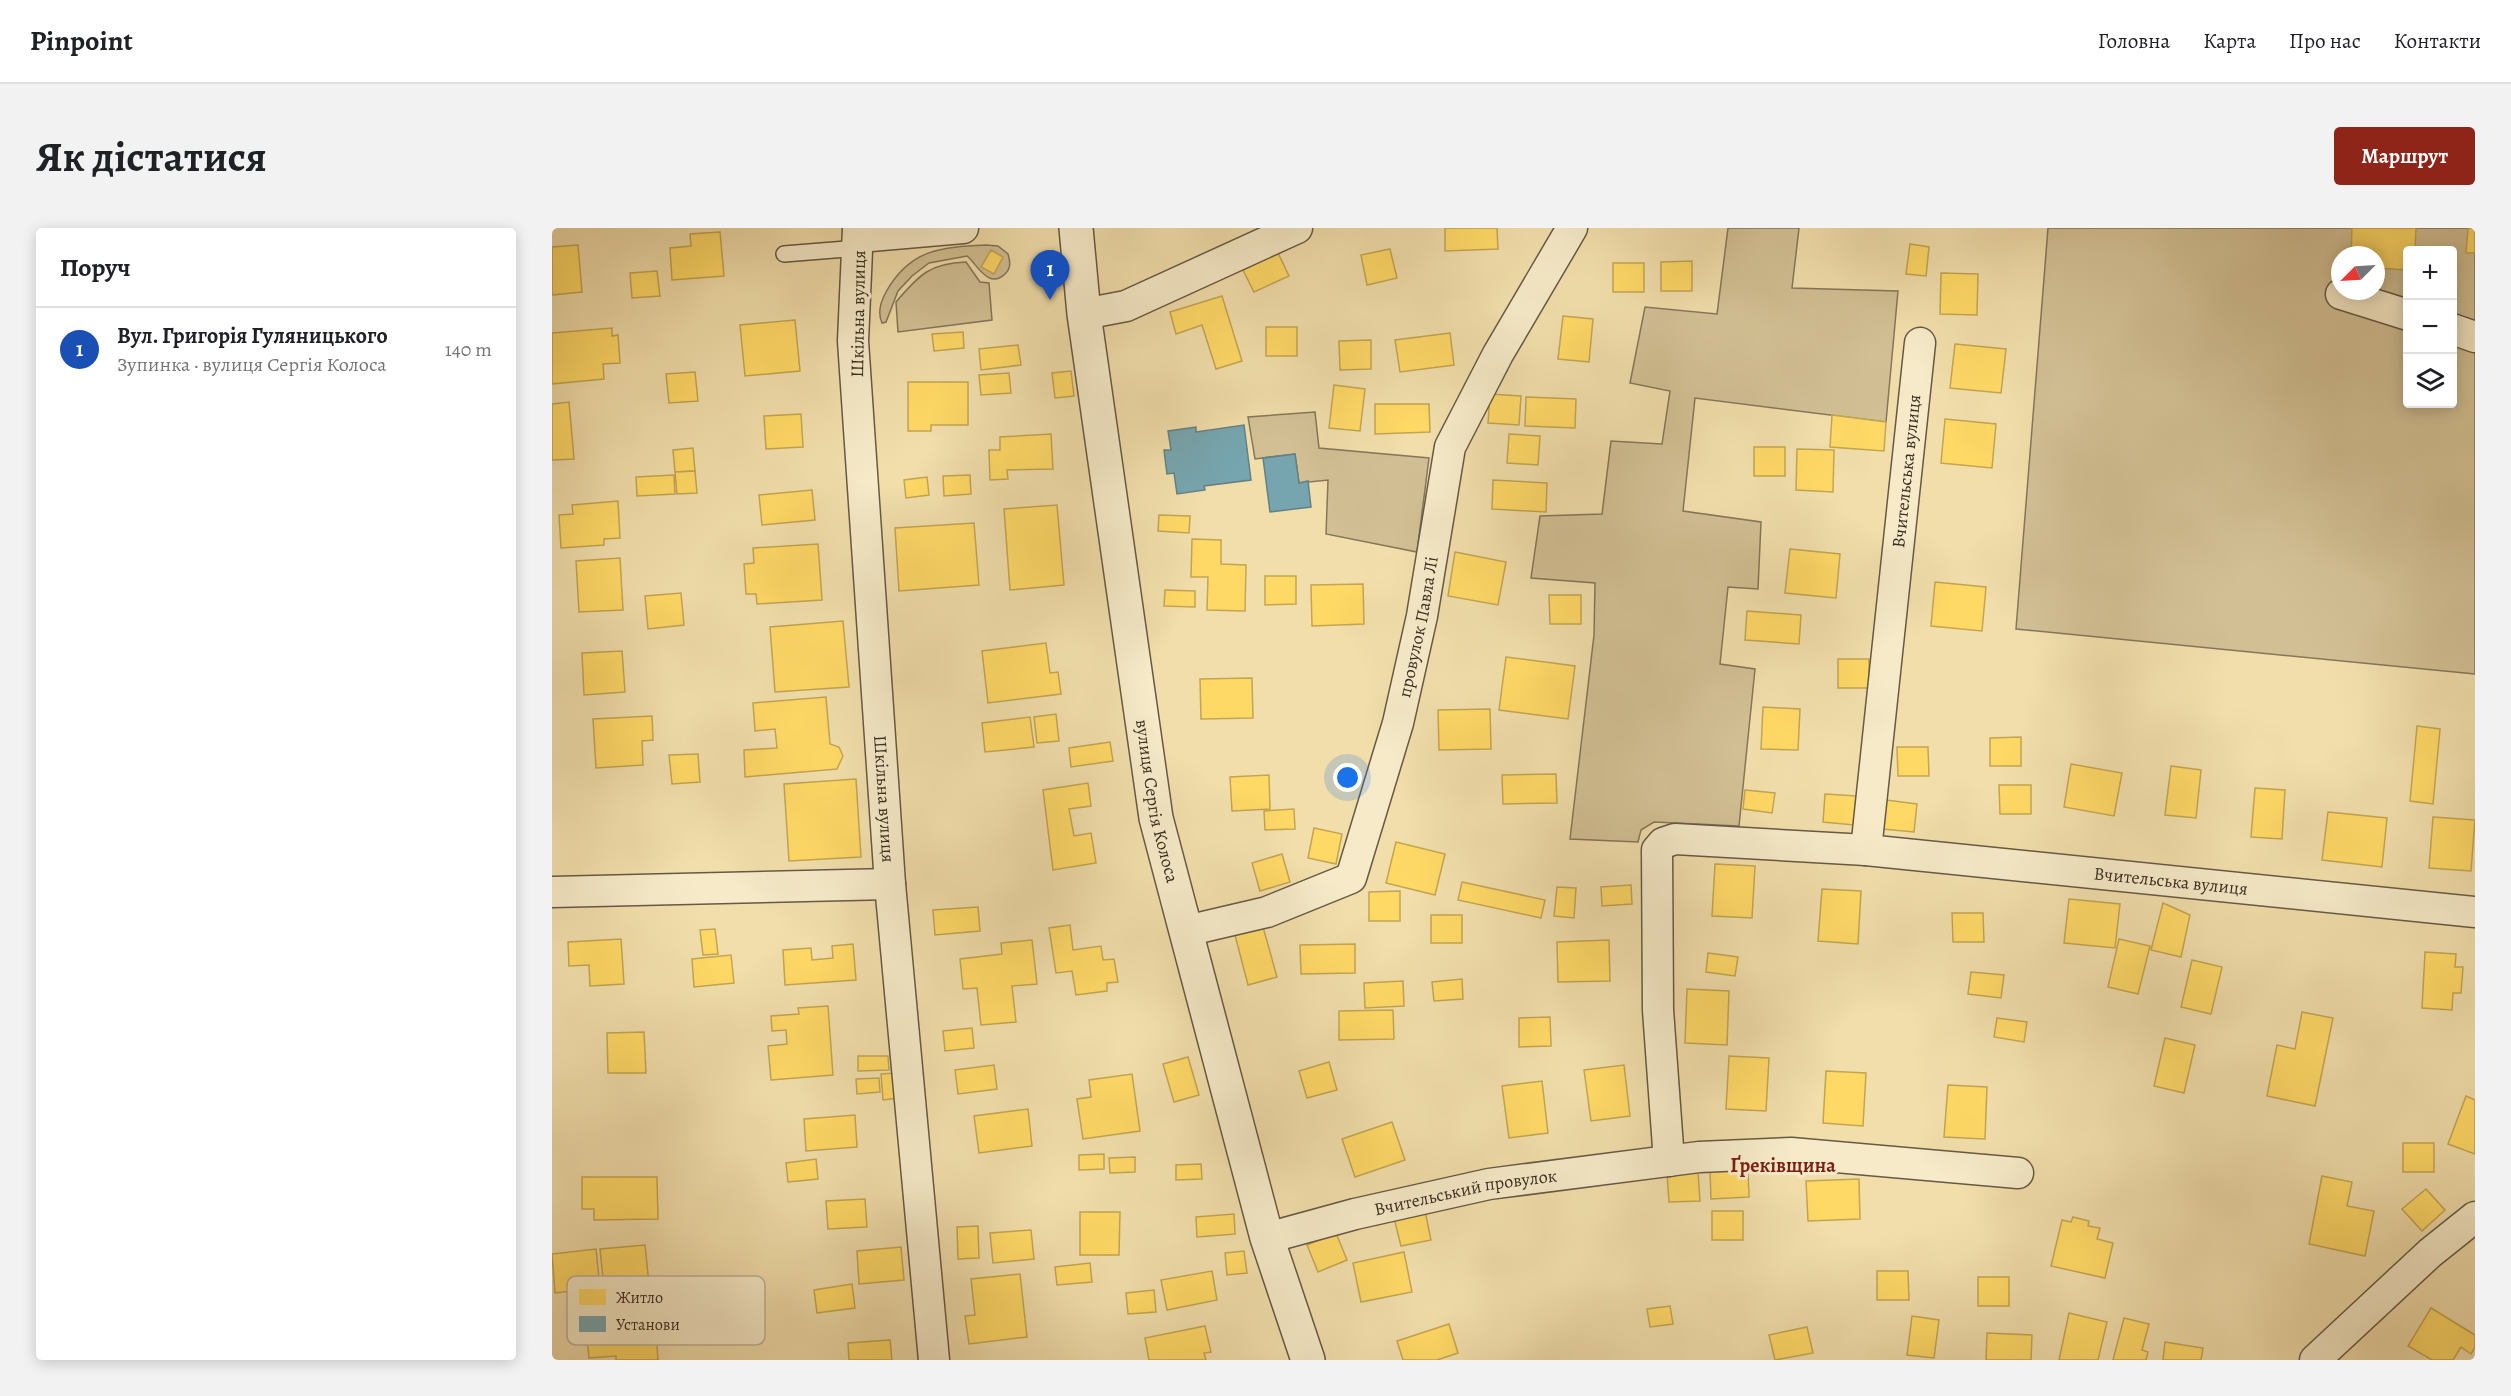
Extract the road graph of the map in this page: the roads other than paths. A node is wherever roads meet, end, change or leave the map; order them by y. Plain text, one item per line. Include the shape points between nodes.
1 (963, 228) edge
2 (1076, 228) edge
3 (1297, 228) edge
4 (1572, 228) edge
5 (859, 237) edge
6 (784, 254) dead end
7 (2361, 300) edge
8 (2403, 313) edge
9 (1084, 314) junction
10 (2457, 331) edge
11 (2475, 337) edge
12 (1920, 343) dead end
13 (1866, 850) junction
14 (890, 884) junction
15 (552, 892) edge
16 (2475, 912) edge
17 (1186, 931) junction
18 (1669, 1161) junction
19 (2018, 1173) dead end
20 (2475, 1216) edge
21 (1267, 1239) junction
22 (933, 1360) edge
23 (1308, 1360) edge
24 (2315, 1360) edge

1 - 5 street
2 - 9 street, вулиця Сергія Колоса
3 - 9 street via 1126,306
4 - 17 street, провулок Павла Лі via 1498,354 1450,447 1422,616 1398,723 1351,878 1267,912
5 - 6 lane
5 - 14 street, Шкільна вулиця via 853,341
7 - 8 street
9 - 17 street, вулиця Сергія Колоса via 1156,818
10 - 11 street
12 - 13 street, Вчительська вулиця
13 - 16 street, Вчительська вулиця
13 - 18 street, Вчительська вулиця via 1675,839 1657,850 1658,1010
14 - 15 street
14 - 22 street, Шкільна вулиця
17 - 21 street, вулиця Сергія Колоса
18 - 19 street, Вчительський провулок via 1791,1153
18 - 21 street, Вчительський провулок via 1489,1184 1355,1214
20 - 24 street
21 - 23 street, вулиця Сергія Колоса

